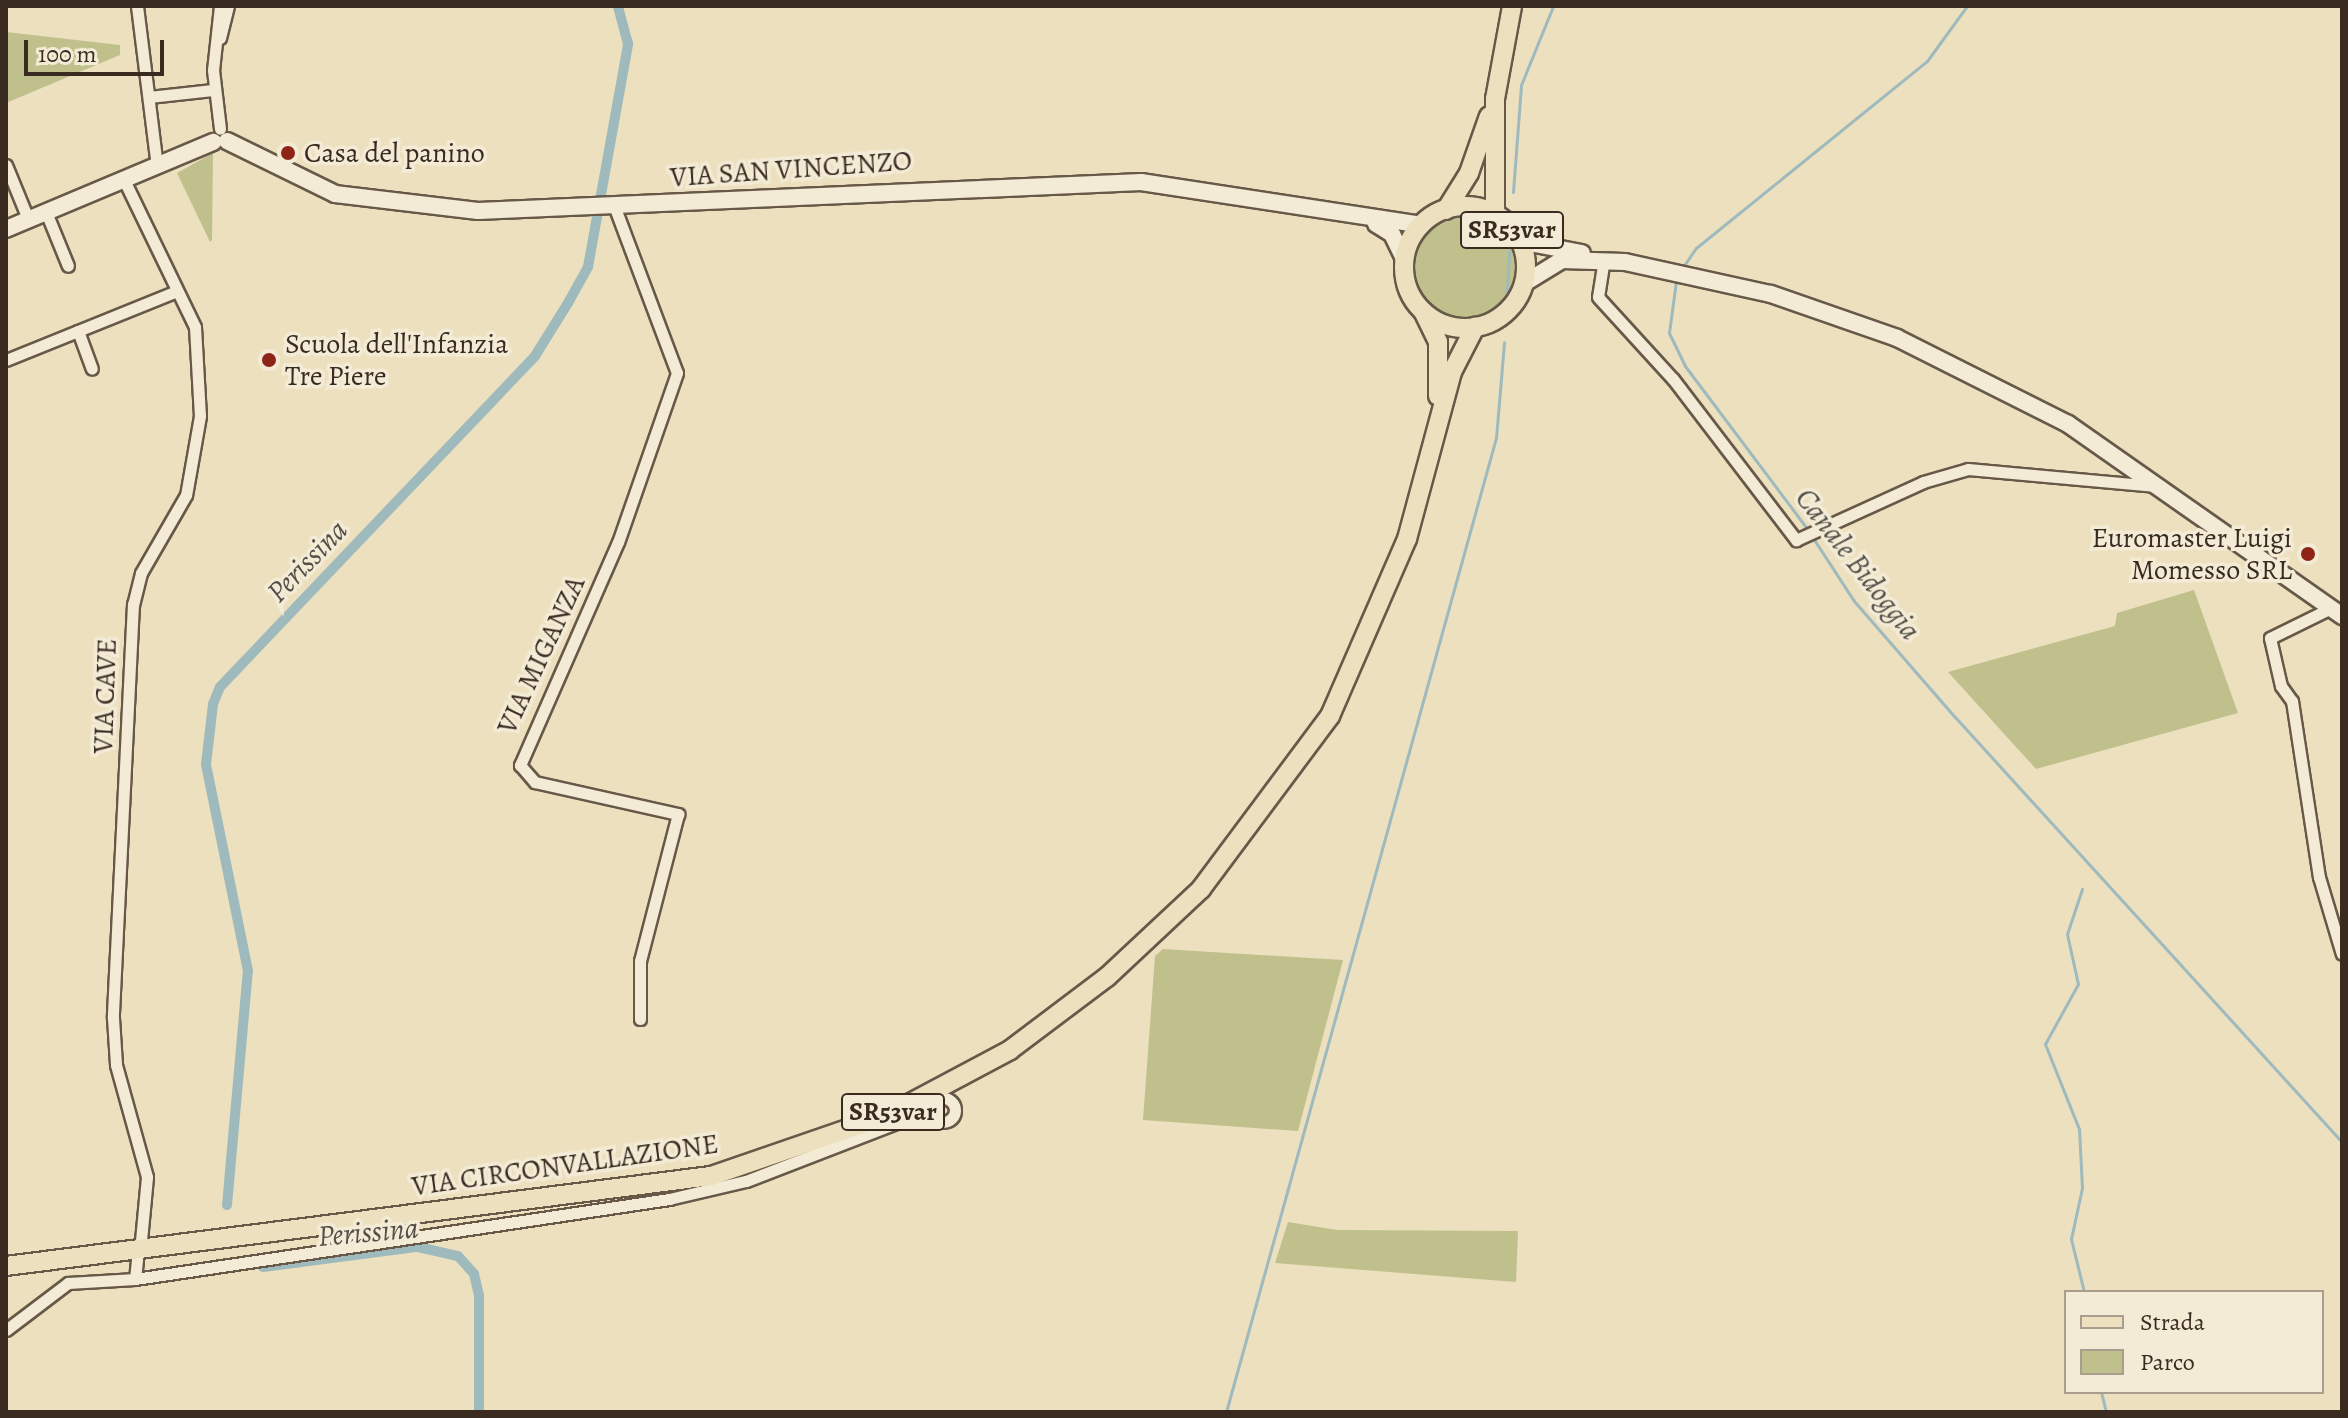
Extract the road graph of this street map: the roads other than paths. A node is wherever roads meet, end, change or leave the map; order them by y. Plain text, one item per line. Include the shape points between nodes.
1 (137, 6) edge
2 (220, 6) edge
3 (228, 6) edge
4 (1512, 6) edge
5 (213, 84) junction
6 (149, 97) junction
7 (1495, 99) junction
8 (220, 137) junction
9 (6, 165) edge
10 (157, 166) junction
11 (124, 180) junction
12 (605, 209) junction
13 (1446, 210) junction
14 (46, 212) junction
15 (1495, 215) junction
16 (28, 219) junction
17 (1368, 219) junction
18 (1422, 225) junction
19 (6, 229) edge
20 (1519, 241) junction
21 (1598, 258) junction
22 (1404, 259) junction
23 (68, 266) dead end
24 (1523, 284) junction
25 (177, 291) junction
26 (1424, 313) junction
27 (1475, 327) junction
28 (78, 331) junction
29 (6, 360) edge
30 (92, 369) dead end
31 (1436, 430) junction
32 (2161, 486) junction
33 (2336, 612) edge
34 (2342, 954) edge
35 (640, 1019) dead end
36 (933, 1104) junction
37 (936, 1119) junction
38 (904, 1120) junction
39 (141, 1241) dead end
40 (137, 1259) dead end
41 (6, 1266) edge
42 (135, 1279) junction
43 (6, 1330) edge

1 - 6 street
2 - 5 street
3 - 5 street
4 - 7 main road, SR53var
5 - 6 street
5 - 8 street
6 - 10 street
7 - 13 main road, SR53var via 1469,173
7 - 15 main road, SR53var
8 - 10 street
8 - 12 street, VIA SAN VINCENZO via 349,197 492,212
9 - 16 street
10 - 11 street
11 - 14 street
11 - 25 street, VIA CAVE
12 - 17 street, VIA SAN VINCENZO via 801,192 1141,182 1232,190
12 - 35 street, VIA MIGANZA via 677,373 618,542 520,759 535,782 678,814 640,961
13 - 15 main road, SR53var
13 - 18 main road, SR53var
14 - 16 street
14 - 23 street
15 - 20 main road, SR53var
16 - 19 street
17 - 18 street, VIA SAN VINCENZO
17 - 22 street, VIA SAN VINCENZO via 1392,234
18 - 22 main road, SR53var
20 - 21 street
20 - 24 main road, SR53var
21 - 24 street via 1562,260
21 - 32 street via 1689,274 1837,315 1912,344 2037,405
21 - 32 street via 1598,297 1673,379 1790,536 1802,541 1923,482 1968,469
22 - 26 main road, SR53var via 1407,287
24 - 27 main road, SR53var via 1503,315
25 - 28 street
25 - 39 street, VIA CAVE via 195,327 200,429 186,495 141,573 133,604 113,1018 116,1065 147,1177
26 - 27 main road via 1452,326
26 - 31 main road, VIA CIRCONVALLAZIONE / SR53var via 1438,342
27 - 31 main road, VIA CIRCONVALLAZIONE / SR53var via 1452,372
28 - 29 street
28 - 30 street
31 - 41 main road, VIA CIRCONVALLAZIONE / SR53var via 1407,539 1365,644 1287,780 1161,928 1010,1050 888,1115 711,1176
32 - 33 street
33 - 34 street via 2270,638 2281,686 2292,701 2319,877
36 - 37 street
36 - 37 street via 946,1098 956,1109 948,1121
36 - 38 street
37 - 38 street
38 - 42 street via 746,1181 669,1199
40 - 42 street
42 - 43 street via 68,1283

